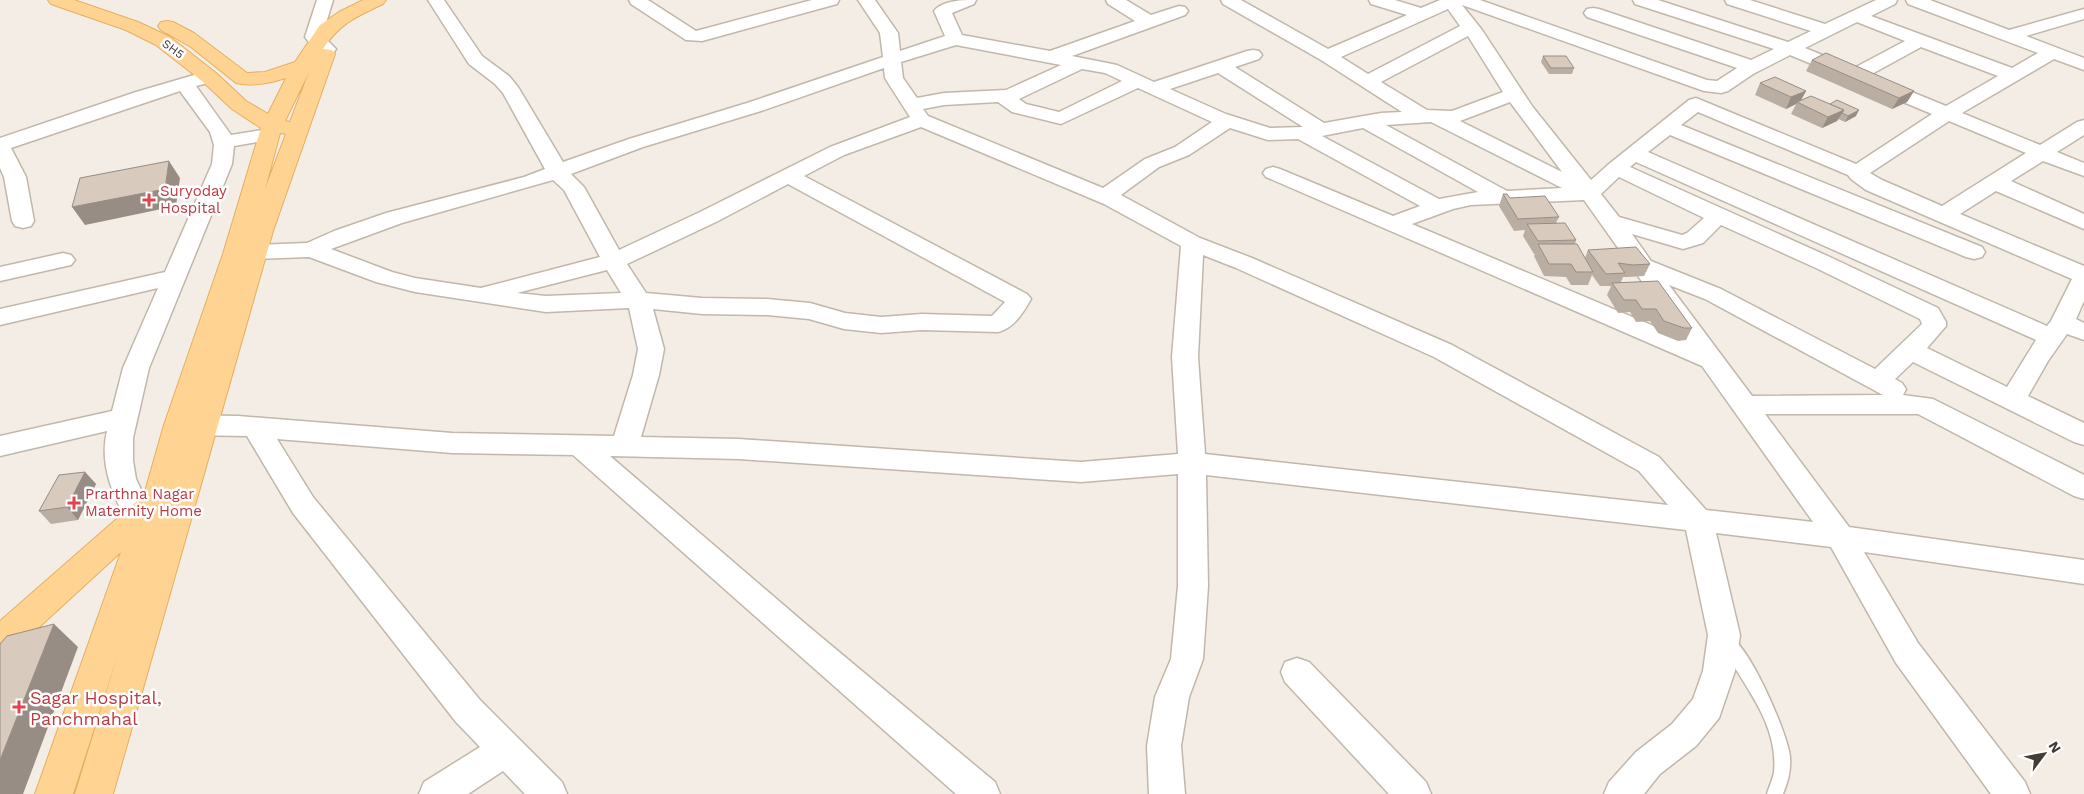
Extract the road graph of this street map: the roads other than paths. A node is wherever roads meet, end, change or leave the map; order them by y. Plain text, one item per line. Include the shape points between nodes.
1 (57, 0) edge
2 (98, 0) edge
3 (325, 0) edge
4 (339, 0) edge
5 (377, 0) edge
6 (396, 0) edge
7 (436, 0) edge
8 (832, 0) edge
9 (866, 0) edge
10 (1114, 0) edge
11 (1377, 0) edge
12 (1454, 0) edge
13 (1517, 0) edge
14 (1641, 0) edge
15 (1733, 0) edge
16 (1889, 0) edge
17 (1914, 0) edge
18 (2066, 0) edge
19 (644, 1) edge
20 (962, 1) edge
21 (1241, 2) edge
22 (2084, 4) edge
23 (1179, 11) dead end
24 (1498, 11) junction
25 (1593, 13) dead end
26 (1422, 14) junction
27 (2084, 14) edge
28 (1856, 16) junction
29 (1149, 22) junction
30 (1471, 27) junction
31 (1828, 31) junction
32 (2009, 36) junction
33 (955, 39) junction
34 (1920, 40) junction
35 (322, 47) junction
36 (1791, 49) junction
37 (2053, 52) junction
38 (1254, 55) dead end
39 (1328, 56) junction
40 (1052, 57) junction
41 (893, 59) junction
42 (1080, 63) junction
43 (2084, 64) edge
44 (1220, 66) junction
45 (1753, 67) junction
46 (2013, 75) junction
47 (1854, 76) junction
48 (209, 77) junction
49 (1368, 82) junction
50 (184, 83) junction
51 (1147, 85) junction
52 (1515, 94) junction
53 (1007, 96) junction
54 (917, 112) junction
55 (1946, 114) junction
56 (1429, 116) junction
57 (1227, 121) junction
58 (1366, 122) junction
59 (2084, 126) edge
60 (1668, 127) junction
61 (279, 130) junction
62 (1312, 132) junction
63 (223, 142) junction
64 (0, 145) edge
65 (2040, 152) junction
66 (1634, 154) junction
67 (1616, 168) junction
68 (2084, 170) edge
69 (557, 171) junction
70 (1858, 172) junction
71 (1273, 174) dead end
72 (788, 176) junction
73 (1995, 182) junction
74 (1590, 193) junction
75 (1105, 196) junction
76 (1502, 197) junction
77 (1438, 207) junction
78 (1943, 215) junction
79 (1718, 216) junction
80 (23, 221) dead end
81 (1609, 221) junction
82 (2084, 222) edge
83 (1391, 224) junction
84 (1192, 243) junction
85 (311, 250) junction
86 (256, 252) junction
87 (1974, 252) dead end
88 (63, 260) dead end
89 (614, 261) junction
90 (1643, 266) junction
91 (0, 274) edge
92 (2084, 275) edge
93 (175, 278) junction
94 (2084, 279) edge
95 (479, 295) junction
96 (639, 300) junction
97 (0, 317) edge
98 (2056, 330) junction
99 (2084, 332) edge
100 (1910, 350) junction
101 (1714, 361) junction
102 (1878, 381) junction
103 (2013, 399) junction
104 (1745, 405) junction
105 (1924, 406) junction
106 (124, 418) junction
107 (191, 425) junction
108 (256, 428) junction
109 (2084, 434) edge
110 (0, 446) edge
111 (580, 446) junction
112 (624, 447) junction
113 (1192, 463) junction
114 (186, 481) junction
115 (2084, 488) edge
116 (1699, 520) junction
117 (145, 521) junction
118 (172, 529) junction
119 (1840, 537) junction
120 (2084, 572) edge
121 (1724, 635) junction
122 (0, 642) edge
123 (0, 662) edge
124 (1297, 672) dead end
125 (506, 750) junction
126 (54, 794) edge
127 (94, 794) edge
128 (437, 794) edge
129 (549, 794) edge
130 (982, 794) edge
131 (1167, 794) edge
132 (1414, 794) edge
133 (1622, 794) edge
134 (1775, 794) edge
135 (2012, 794) edge

1 - 48 main road, SH5 / SH5 via 132,26 163,41
2 - 35 main road, SH5 via 179,31 243,79 267,78
3 - 35 street via 314,33
4 - 35 street
5 - 35 main road, SH5 via 345,16
6 - 35 main road, SH5 via 348,26
7 - 69 street via 476,60 511,91
8 - 19 street via 702,36 692,36
9 - 41 street via 889,33
10 - 29 street
11 - 26 street
12 - 24 street
12 - 26 street
12 - 30 street
13 - 24 street
14 - 36 street
15 - 31 street
16 - 28 street
17 - 32 street
18 - 22 street
20 - 33 street via 942,13
21 - 39 street
23 - 29 street
24 - 45 street via 1704,85 1721,87
25 - 45 street
26 - 39 street
27 - 32 street
28 - 31 street
28 - 34 street
29 - 40 street
30 - 49 street
30 - 52 street
31 - 36 street
32 - 37 street
33 - 40 street
33 - 41 street
34 - 46 street
34 - 47 street
35 - 61 main road
36 - 45 street
36 - 47 street
37 - 43 street
37 - 46 street
38 - 44 street
39 - 49 street
40 - 42 street
41 - 54 street via 894,78
41 - 69 street
42 - 51 street via 1110,70
42 - 53 street
44 - 51 street
44 - 62 street
46 - 55 street
47 - 55 street
48 - 50 street
48 - 61 main road, SH5 / SH5 via 239,105
49 - 56 street
50 - 63 street via 220,132
50 - 64 street
51 - 53 street via 1061,118 1019,108 1006,100
51 - 57 street
52 - 56 street via 1454,117
52 - 74 street
53 - 54 street via 944,99
54 - 72 street
54 - 75 street
55 - 65 street
55 - 70 street
56 - 58 street
56 - 74 street
57 - 62 street via 1268,134
57 - 75 street via 1182,151 1152,163
58 - 62 street
58 - 76 street
59 - 65 street
60 - 66 street
60 - 70 street via 1696,104
60 - 87 street
61 - 63 street
61 - 86 main road
61 - 107 main road via 235,254
62 - 77 street
63 - 93 street via 222,164
64 - 80 street via 15,177
65 - 68 street
65 - 73 street
66 - 67 street
66 - 98 street
67 - 74 street
67 - 79 street
69 - 85 street via 394,218
69 - 89 street via 573,187
70 - 78 street via 1861,178 1874,185
71 - 83 street
72 - 89 street
72 - 96 street via 1019,299 998,324 922,322 881,325 844,321 810,311
73 - 78 street
73 - 82 street
74 - 76 street
74 - 81 street
75 - 84 street
76 - 77 street via 1471,199
77 - 83 street
78 - 92 street
79 - 81 street via 1695,238 1683,242
79 - 100 street via 1929,314 1934,326
81 - 90 street
83 - 101 street
84 - 113 street via 1185,357
84 - 116 street via 1443,351 1649,464
85 - 86 street
85 - 95 street via 384,277 448,292
86 - 107 main road
88 - 91 street
89 - 95 street
89 - 96 street
90 - 101 street
90 - 102 street via 1713,294
93 - 97 street
93 - 106 street via 136,368
94 - 98 street
95 - 96 street via 546,304
96 - 112 street via 651,349
98 - 99 street
98 - 103 street
100 - 102 street
100 - 103 street
101 - 104 street
102 - 105 street
103 - 109 street
104 - 105 street
104 - 119 street
105 - 115 street
106 - 110 street
106 - 117 street via 118,449 122,483
107 - 108 street
107 - 114 main road
107 - 117 main road
108 - 111 street via 452,443
108 - 125 street via 303,504 468,711
111 - 112 street
111 - 130 street
112 - 113 street via 739,450 1081,472
113 - 116 street
113 - 131 street via 1193,586 1187,659 1172,697 1164,746
114 - 117 main road
114 - 118 main road
116 - 119 street
116 - 121 street
117 - 118 main road
117 - 122 main road
117 - 123 main road via 90,580
117 - 126 main road
118 - 127 main road
119 - 120 street
119 - 135 street via 1907,653
121 - 133 street via 1719,671 1707,707 1684,735 1648,763
121 - 134 lane via 1762,698 1778,735 1782,772
124 - 132 street
125 - 128 street
125 - 129 street

